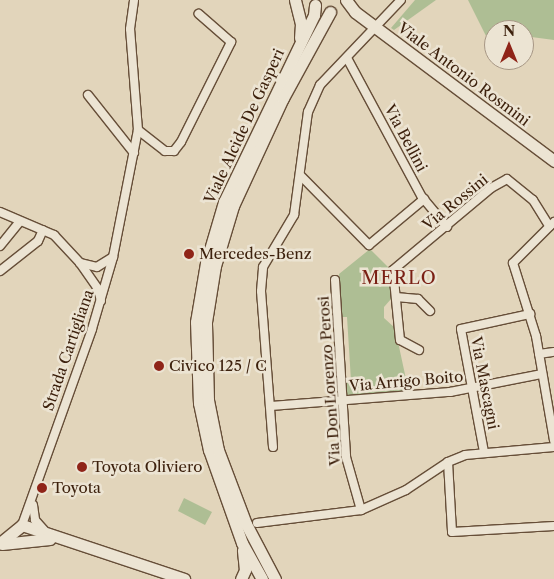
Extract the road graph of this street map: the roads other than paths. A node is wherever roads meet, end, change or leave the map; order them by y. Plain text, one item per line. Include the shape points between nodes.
1 (134, 0) edge
2 (295, 0) edge
3 (345, 0) edge
4 (401, 0) edge
5 (314, 2) edge
6 (333, 11) junction
7 (355, 12) junction
8 (199, 14) dead end
9 (377, 27) junction
10 (300, 42) junction
11 (347, 58) junction
12 (88, 95) dead end
13 (138, 130) junction
14 (134, 153) junction
15 (554, 161) edge
16 (301, 176) junction
17 (424, 199) junction
18 (0, 212) edge
19 (20, 221) junction
20 (552, 224) edge
21 (447, 226) junction
22 (43, 230) junction
23 (0, 246) edge
24 (113, 257) junction
25 (80, 263) junction
26 (92, 267) junction
27 (0, 270) edge
28 (88, 275) junction
29 (108, 278) junction
30 (335, 280) dead end
31 (396, 297) junction
32 (101, 301) junction
33 (430, 311) dead end
34 (530, 314) junction
35 (419, 350) dead end
36 (554, 352) edge
37 (540, 354) junction
38 (542, 374) junction
39 (472, 388) junction
40 (343, 400) junction
41 (271, 406) junction
42 (554, 440) edge
43 (273, 447) dead end
44 (554, 447) edge
45 (484, 452) junction
46 (448, 462) junction
47 (34, 498) junction
48 (360, 510) junction
49 (257, 523) dead end
50 (22, 524) junction
51 (554, 526) edge
52 (55, 538) junction
53 (242, 543) junction
54 (0, 544) edge
55 (184, 579) edge
56 (241, 579) edge
57 (262, 579) edge
58 (275, 579) edge

1 - 13 street, Strada Cartigliana via 130,29
2 - 10 main road via 301,24
3 - 6 main road, Viale Alcide De Gasperi
3 - 7 main road, Viale Antonio Rosmini
4 - 9 street
5 - 6 main road, Viale Alcide De Gasperi
5 - 10 main road, Viale Alcide De Gasperi via 314,15
6 - 7 main road, Viale Antonio Rosmini
6 - 58 main road, Viale Alcide De Gasperi via 283,98 233,206 215,266 206,322 208,400 218,450 246,524
7 - 9 main road, Viale Antonio Rosmini
8 - 13 street via 231,42 181,142 174,151 165,152
9 - 11 street
9 - 15 main road, Viale Antonio Rosmini
10 - 53 main road, Viale Alcide De Gasperi via 235,174 215,226 199,298 195,356 199,403 218,484
11 - 16 street via 320,85 313,99 308,112
11 - 17 street, Via Bellini
12 - 14 street
13 - 14 street, Strada Cartigliana
14 - 24 street, Strada Cartigliana
16 - 17 street via 369,246
16 - 41 street via 294,215 263,267 261,286
17 - 21 street, Via Bellini
18 - 19 street
19 - 22 street
19 - 23 street
20 - 21 street, Via Rossini via 533,200 507,179 491,188
20 - 34 street via 513,263
21 - 31 street, Via Rossini via 393,270
22 - 25 street via 54,235
22 - 27 street via 38,241
24 - 26 street
24 - 29 street, Strada Cartigliana
25 - 26 street
25 - 28 street
26 - 29 street
28 - 29 street via 94,279
28 - 32 street
29 - 32 street, Strada Cartigliana
30 - 40 street, Via Don Lorenzo Perosi
31 - 33 street via 418,299
31 - 35 street, Via Rossini via 400,340
32 - 47 street, Strada Cartigliana
34 - 37 street
34 - 39 street, Via Mascagni via 461,329
36 - 37 street
37 - 38 street
38 - 39 street, Via Arrigo Boito
38 - 42 street
39 - 40 street, Via Arrigo Boito
39 - 45 street, Via Mascagni
40 - 41 street, Via Arrigo Boito
40 - 48 street, Via Don Lorenzo Perosi via 346,458
41 - 43 street
44 - 45 street
45 - 46 street
46 - 48 street via 406,490
46 - 51 street via 452,532
47 - 50 street, Strada Cartigliana
47 - 52 street via 35,520
48 - 49 street
50 - 52 main road
50 - 54 main road, Strada Cartigliana
52 - 54 main road
52 - 55 main road
53 - 56 main road via 245,562
53 - 57 main road, Viale Alcide De Gasperi

